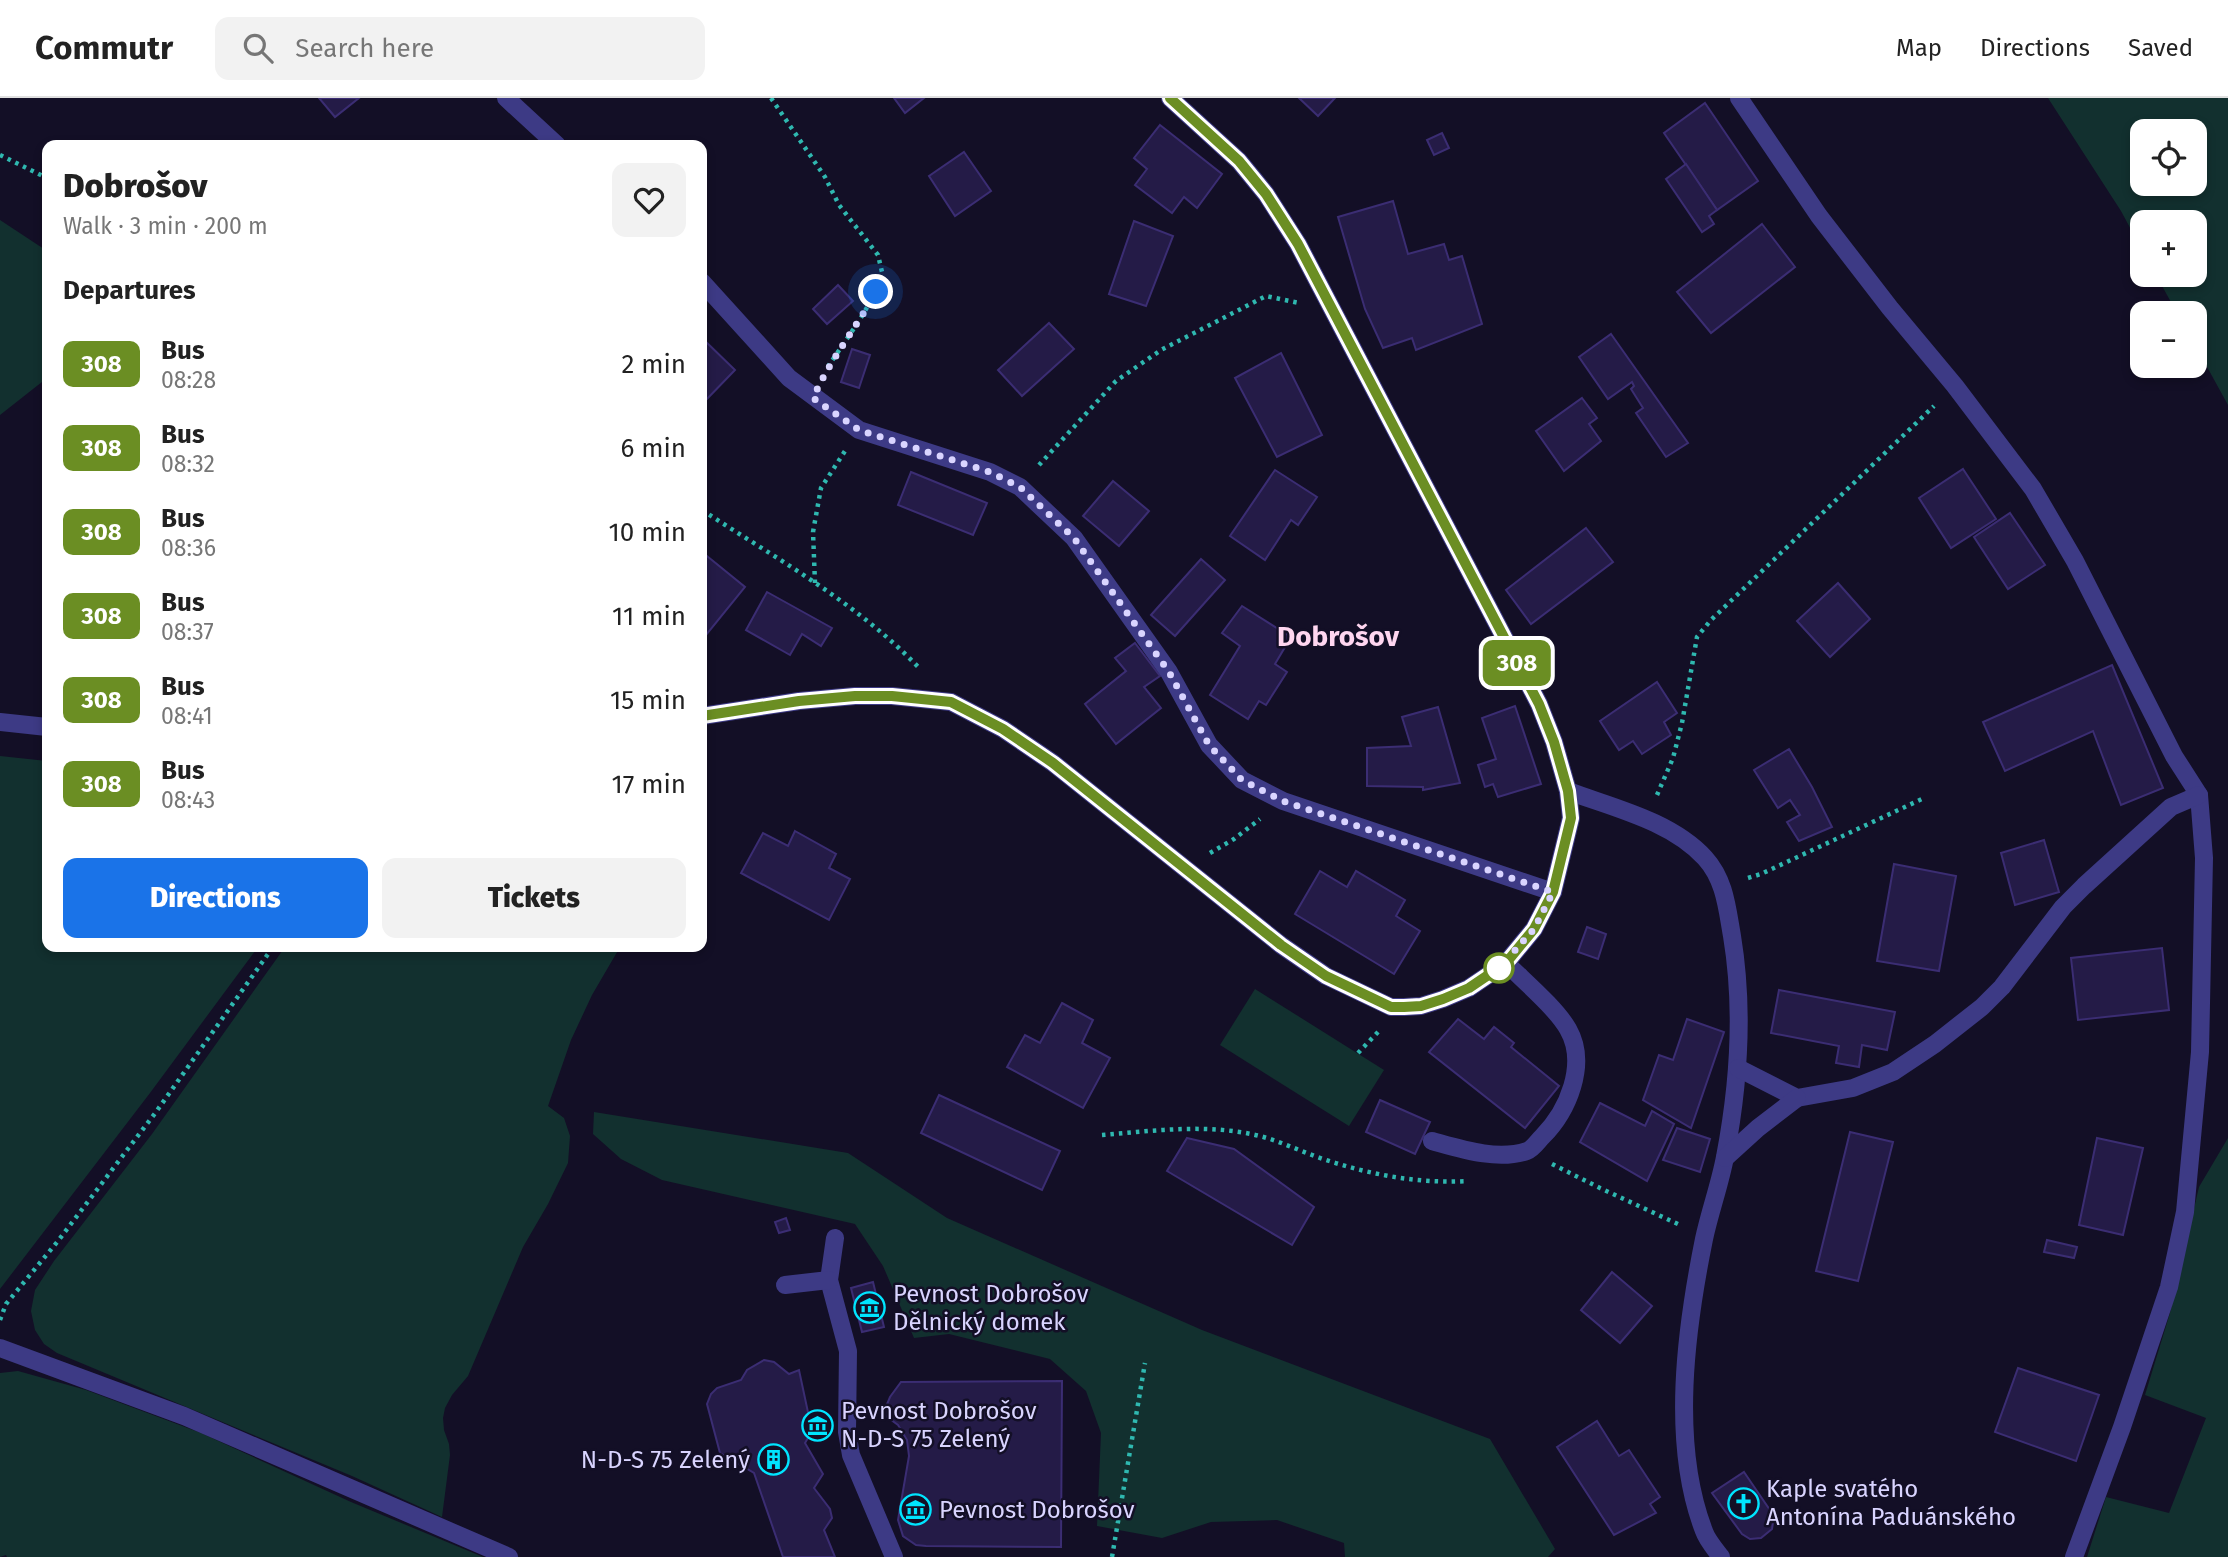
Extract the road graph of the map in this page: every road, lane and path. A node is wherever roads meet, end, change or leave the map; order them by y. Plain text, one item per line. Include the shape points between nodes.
1 (506, 98) edge
2 (771, 98) edge
3 (1170, 98) edge
4 (1739, 98) edge
5 (552, 140) edge
6 (0, 155) edge
7 (42, 176) edge
8 (707, 288) edge
9 (1329, 305) junction
10 (1955, 386) junction
11 (813, 398) junction
12 (859, 430) junction
13 (1020, 487) junction
14 (707, 513) edge
15 (815, 583) junction
16 (951, 702) junction
17 (707, 715) edge
18 (0, 722) edge
19 (42, 726) edge
20 (1568, 791) junction
21 (2199, 795) junction
22 (1922, 799) dead end
23 (1283, 801) junction
24 (1646, 820) junction
25 (1175, 860) junction
26 (1761, 874) dead end
27 (1553, 892) junction
28 (269, 952) edge
29 (1506, 963) junction
30 (1738, 1068) junction
31 (1797, 1098) junction
32 (1102, 1135) dead end
33 (1432, 1141) dead end
34 (1529, 1151) junction
35 (1725, 1158) junction
36 (1481, 1178) dead end
37 (1705, 1236) junction
38 (835, 1238) dead end
39 (829, 1280) junction
40 (785, 1285) dead end
41 (0, 1320) edge
42 (0, 1348) edge
43 (1145, 1363) dead end
44 (509, 1557) edge
45 (894, 1557) edge
46 (1112, 1557) edge
47 (1721, 1557) edge
48 (2074, 1557) edge

1 - 5 street
2 - 11 path via 839,205 878,255 882,272 876,292
3 - 9 street via 1239,161 1266,194
4 - 10 street via 1819,216
6 - 7 path
8 - 11 street
9 - 13 path via 1266,296 1161,350 1116,381
9 - 20 street via 1539,704
10 - 21 street via 2057,529 2174,756
10 - 24 path via 1697,637 1673,758
11 - 12 street
12 - 13 street via 990,472
12 - 15 path via 821,488 813,531
13 - 23 street via 1074,538 1169,672 1209,745 1242,780
14 - 15 path
15 - 16 path via 893,641
16 - 17 street via 855,696
16 - 25 street via 1003,729 1053,763
18 - 19 street
20 - 24 street
20 - 27 street via 1571,818
21 - 31 street via 2171,807 2084,886 2002,987 1935,1044 1893,1072 1853,1088
21 - 48 street via 2204,858 2200,1052 2185,1212 2169,1287
22 - 26 path
23 - 25 path via 1213,852
23 - 27 street
24 - 30 street via 1705,858 1723,886 1734,947
25 - 29 street via 1326,976 1391,1007 1421,1006 1443,999
27 - 29 street via 1534,929
28 - 41 path via 156,1112 6,1304
29 - 34 street via 1568,1029 1576,1049 1568,1099 1552,1127
30 - 31 street
30 - 35 street
31 - 35 street
32 - 36 path via 1226,1130 1269,1138 1370,1172 1439,1183
33 - 34 street via 1493,1155
34 - 37 path
35 - 37 street
37 - 47 street via 1689,1321 1684,1418 1691,1486 1704,1533
38 - 39 street
39 - 40 street
39 - 45 street via 848,1351 851,1455
42 - 44 street via 184,1416
43 - 46 path

